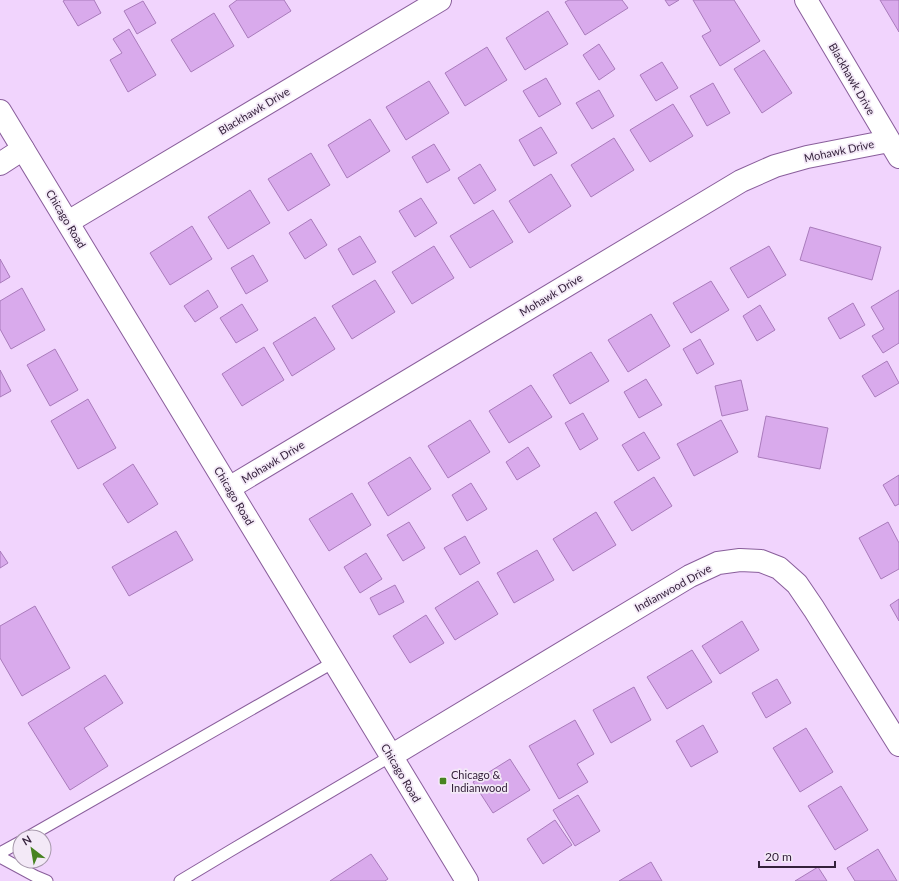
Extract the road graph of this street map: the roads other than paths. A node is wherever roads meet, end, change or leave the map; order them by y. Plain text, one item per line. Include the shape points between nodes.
1 (440, 0) edge
2 (806, 0) edge
3 (0, 111) edge
4 (24, 149) junction
5 (894, 149) edge
6 (0, 164) edge
7 (68, 222) junction
8 (229, 488) junction
9 (334, 662) junction
10 (899, 745) edge
11 (392, 756) junction
12 (42, 829) edge
13 (12, 846) edge
14 (0, 853) edge
15 (0, 857) edge
16 (47, 881) edge
17 (180, 881) edge
18 (467, 881) edge

1 - 7 street, Blackhawk Drive
2 - 5 street, Blackhawk Drive
3 - 4 street, Chicago Road
4 - 6 street
4 - 7 street, Chicago Road
5 - 8 street, Mohawk Drive via 800,159 775,166 742,181
7 - 8 street, Chicago Road
8 - 9 street, Chicago Road
9 - 11 street, Chicago Road
9 - 12 lane
10 - 11 street, Indianwood Drive via 797,584 780,568 761,561 740,560 718,563 690,576
11 - 17 lane
11 - 18 street, Chicago Road
13 - 14 lane
15 - 16 lane

